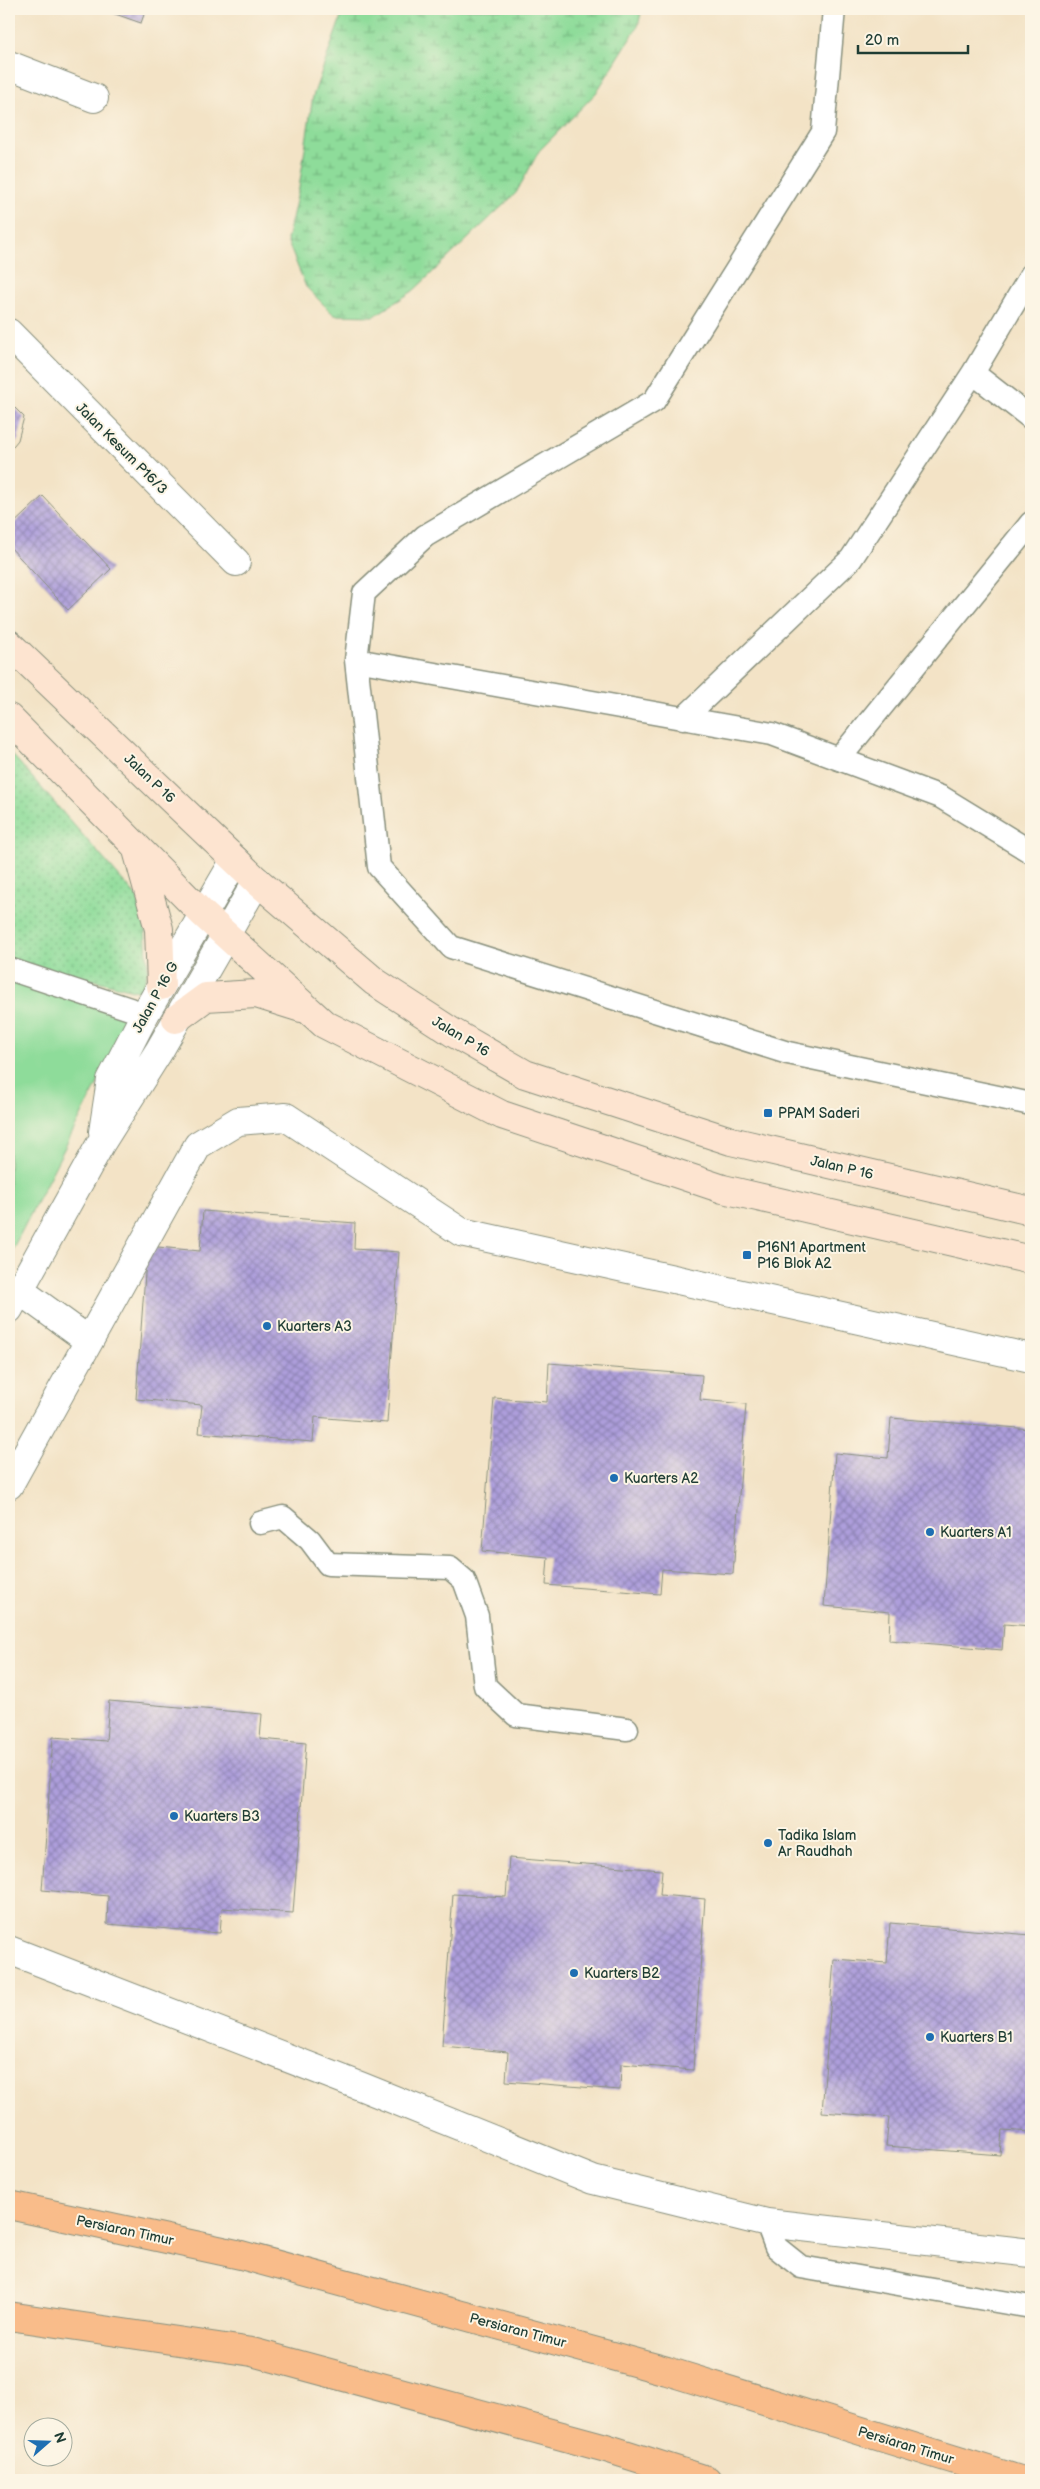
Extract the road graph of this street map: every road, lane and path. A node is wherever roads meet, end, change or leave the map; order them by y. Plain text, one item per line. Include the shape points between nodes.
1 (834, 9) edge
2 (9, 65) edge
3 (94, 98) dead end
4 (1031, 275) edge
5 (9, 333) edge
6 (973, 373) junction
7 (1031, 418) edge
8 (1031, 523) edge
9 (236, 562) dead end
10 (9, 644) edge
11 (356, 660) junction
12 (9, 718) edge
13 (683, 719) junction
14 (839, 759) junction
15 (136, 846) junction
16 (1031, 852) edge
17 (235, 860) junction
18 (258, 881) junction
19 (203, 914) junction
20 (224, 935) junction
21 (9, 969) edge
22 (161, 986) junction
23 (308, 1010) junction
24 (145, 1014) junction
25 (176, 1019) junction
26 (1031, 1104) edge
27 (101, 1143) junction
28 (1031, 1211) edge
29 (1031, 1260) edge
30 (14, 1300) edge
31 (88, 1340) junction
32 (1031, 1358) edge
33 (9, 1485) edge
34 (260, 1523) dead end
35 (627, 1729) dead end
36 (9, 1950) edge
37 (9, 2205) edge
38 (767, 2224) junction
39 (1031, 2253) edge
40 (1031, 2307) edge
41 (9, 2316) edge
42 (707, 2480) edge
43 (1020, 2480) edge

1 - 11 lane via 823,132 654,401 425,536 364,593
2 - 3 street
4 - 6 lane
5 - 9 street, Jalan Kesum P16/3
6 - 7 lane
6 - 13 lane via 852,559
8 - 14 lane
10 - 17 street, Jalan P 16
11 - 13 lane
11 - 26 lane via 379,867 451,947 788,1053
12 - 15 street
13 - 14 lane via 772,734
14 - 16 lane via 941,797
15 - 19 street
15 - 22 street via 159,929
17 - 18 street, Jalan P 16
17 - 19 street, Jalan P 16 G
18 - 20 street, Jalan P 16 G
18 - 28 street, Jalan P 16 via 375,982 525,1074 731,1141
19 - 20 street
19 - 22 street, Jalan P 16 G
20 - 23 street
20 - 25 street, Jalan P 16 G
21 - 24 lane
22 - 24 street, Jalan P 16 G
23 - 25 street via 256,994 206,997
23 - 29 street via 324,1024 502,1114 723,1189
24 - 27 street, Jalan P 16 G via 111,1080
25 - 27 street, Jalan P 16 G
27 - 30 street, Jalan P 16 G
30 - 31 street
31 - 32 street via 198,1145 238,1121 286,1117 461,1232
31 - 33 street
34 - 35 lane via 283,1517 310,1540 328,1564 450,1568 464,1580 477,1616 485,1686 516,1715
36 - 38 street via 593,2180
37 - 43 main road, Persiaran Timur via 241,2255 658,2368
38 - 39 street
38 - 40 lane via 776,2248 801,2267
41 - 42 main road via 252,2352 606,2448

